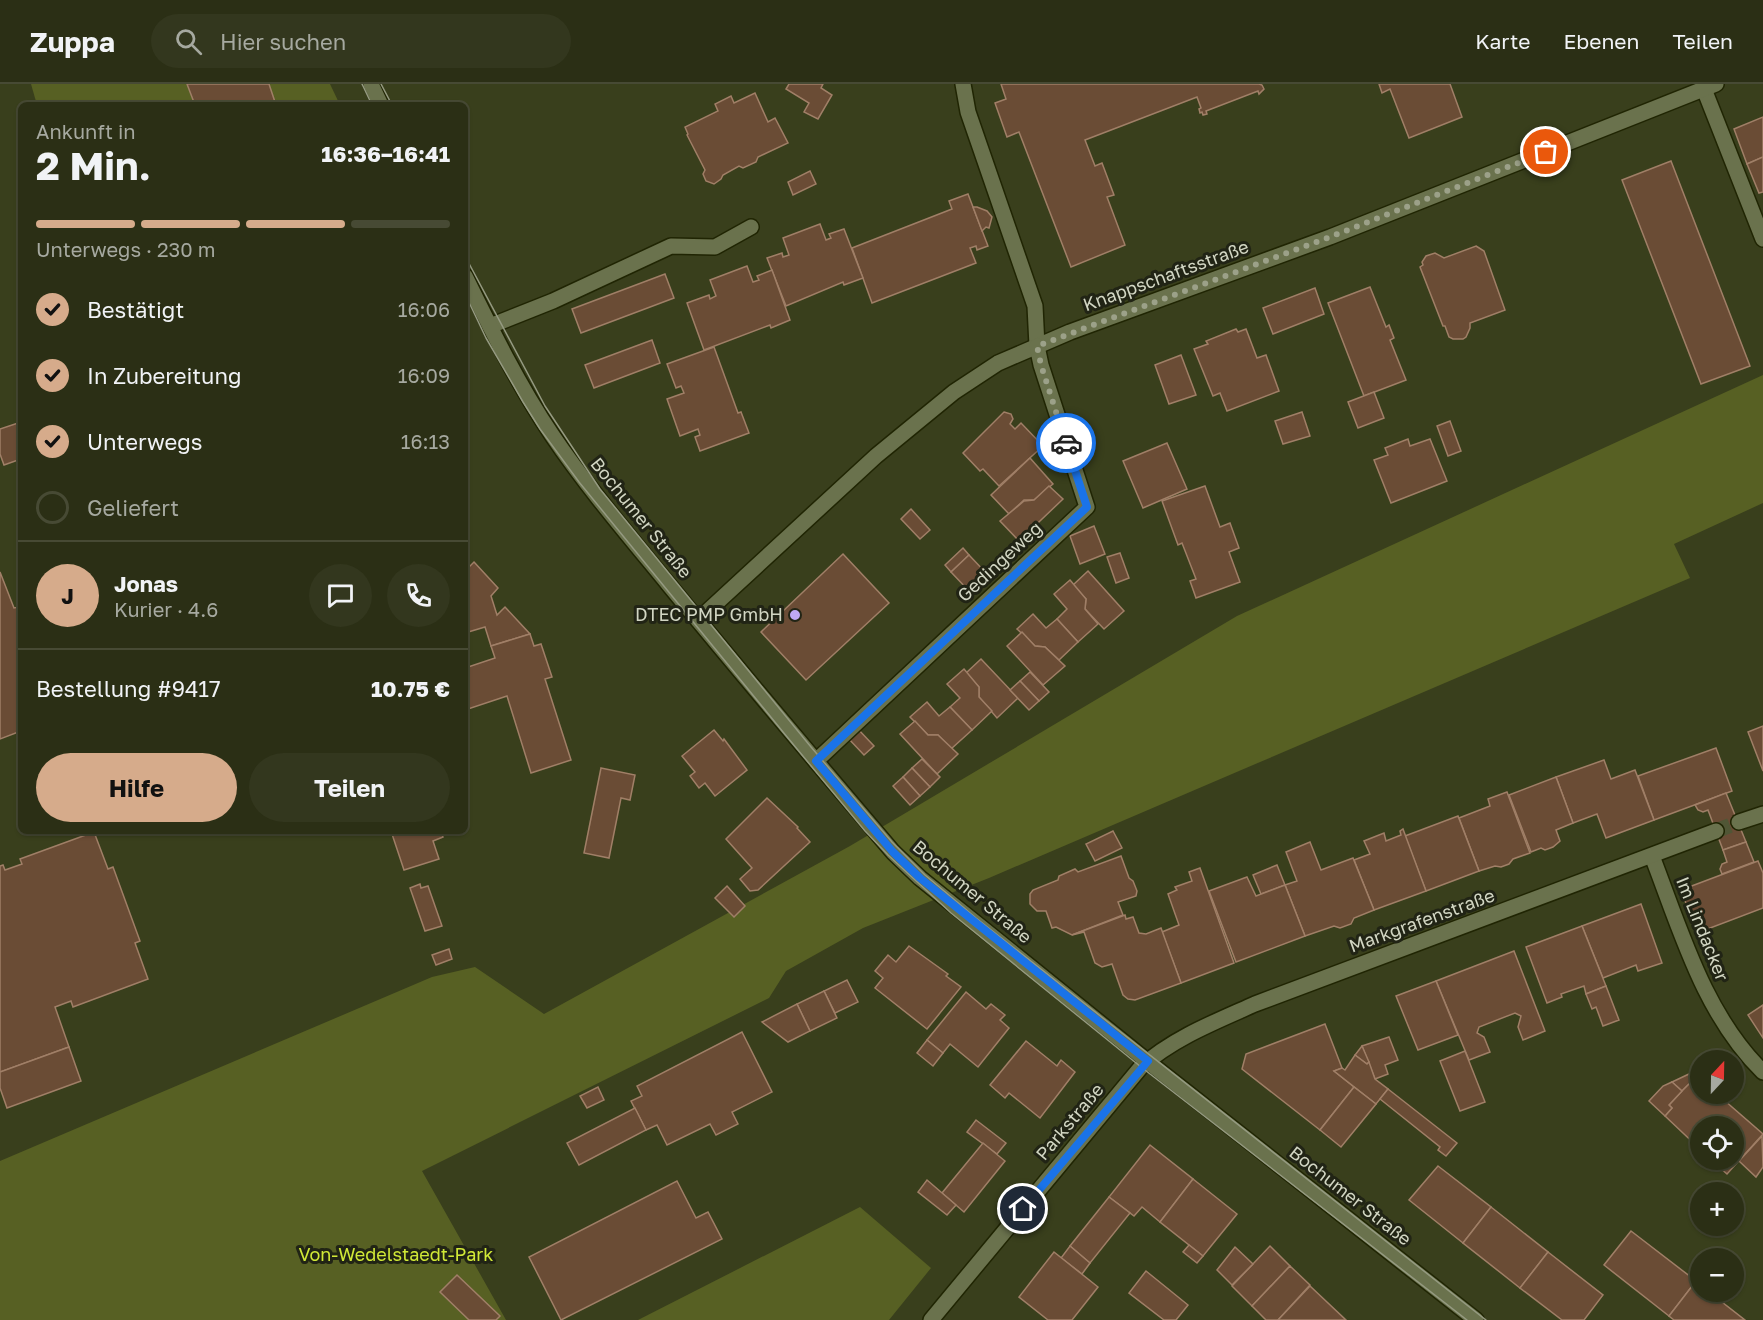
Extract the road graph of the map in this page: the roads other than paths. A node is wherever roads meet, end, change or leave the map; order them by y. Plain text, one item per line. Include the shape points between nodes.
1 (371, 84) edge
2 (963, 84) edge
3 (1710, 86) edge
4 (380, 102) edge
5 (751, 227) dead end
6 (1763, 239) edge
7 (468, 282) edge
8 (490, 326) junction
9 (1037, 346) junction
10 (698, 620) junction
11 (816, 761) junction
12 (1716, 831) tunnel mouth
13 (1652, 856) junction
14 (1148, 1061) junction
15 (1763, 1072) edge
16 (931, 1320) edge
17 (1476, 1320) edge

1 - 4 street
2 - 9 street via 968,112 1035,306
3 - 6 street
3 - 9 street, Knappschaftsstraße via 1330,237
5 - 8 street via 715,247 671,246 553,302
7 - 8 street, Bochumer Straße
8 - 10 street, Bochumer Straße via 552,435
9 - 10 street, Knappschaftsstraße via 998,363 954,392 876,456
9 - 11 street, Gedingeweg via 1087,507
10 - 11 street, Bochumer Straße
11 - 14 street, Bochumer Straße via 920,878
12 - 13 street, Markgrafenstraße
13 - 14 street, Markgrafenstraße via 1256,1004 1197,1031
13 - 15 street, Im Lindacker via 1700,980 1740,1047
14 - 16 street, Parkstraße
14 - 17 street, Bochumer Straße

